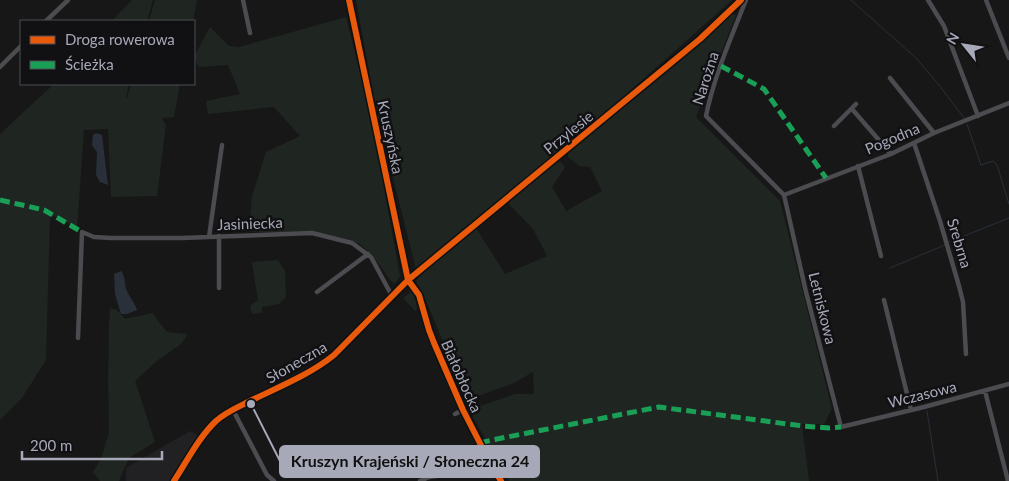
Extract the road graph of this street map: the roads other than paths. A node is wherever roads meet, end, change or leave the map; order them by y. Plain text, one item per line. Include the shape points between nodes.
1 (68, 0) edge
2 (243, 0) edge
3 (349, 0) edge
4 (741, 0) edge
5 (746, 0) edge
6 (928, 0) edge
7 (986, 0) edge
8 (47, 20) edge
9 (250, 33) dead end
10 (20, 47) edge
11 (1009, 58) edge
12 (0, 67) edge
13 (890, 78) dead end
14 (856, 104) dead end
15 (1009, 104) edge
16 (852, 108) junction
17 (978, 116) junction
18 (834, 126) dead end
19 (934, 133) junction
20 (914, 143) junction
21 (222, 145) dead end
22 (891, 154) junction
23 (858, 166) junction
24 (784, 195) junction
25 (219, 236) junction
26 (209, 237) junction
27 (368, 254) junction
28 (881, 256) dead end
29 (408, 280) junction
30 (219, 288) dead end
31 (317, 292) dead end
32 (392, 296) junction
33 (884, 300) dead end
34 (78, 338) dead end
35 (966, 354) dead end
36 (1009, 384) edge
37 (985, 391) junction
38 (233, 410) junction
39 (463, 410) junction
40 (911, 410) junction
41 (455, 414) dead end
42 (841, 427) joint
43 (444, 475) dead end
44 (174, 481) edge
45 (274, 481) edge
46 (420, 481) edge
47 (501, 481) edge
48 (1008, 481) edge

1 - 8 street
2 - 9 street
3 - 29 street, Kruszyńska
4 - 29 street, Przylesie via 700,39
5 - 24 street, Narożna via 706,116
6 - 17 street via 944,26
7 - 11 street
10 - 12 street
13 - 19 street
14 - 16 street
15 - 17 street, Pogodna
16 - 18 street
16 - 22 street
17 - 19 street, Pogodna
19 - 20 street, Pogodna
20 - 22 street, Pogodna
20 - 35 street, Srebrna via 963,302
21 - 26 street
22 - 23 street, Pogodna
23 - 24 street, Pogodna
23 - 28 street
24 - 42 street, Letniskowa
25 - 26 street, Jasiniecka
25 - 27 street, Jasiniecka via 312,234 352,244
25 - 30 street
26 - 34 street, Jasiniecka via 112,238 94,237 82,232
27 - 31 street
27 - 32 street
29 - 32 street, Słoneczna
29 - 39 street, Białobłocka via 420,299 431,337
32 - 38 street, Słoneczna via 328,360
33 - 40 street
36 - 37 street, Wczasowa
37 - 40 street, Wczasowa
37 - 48 street
38 - 44 street, Słoneczna via 206,432
38 - 45 street via 267,475
39 - 41 street
39 - 47 street, Białobłocka
40 - 42 street, Wczasowa
43 - 46 street

